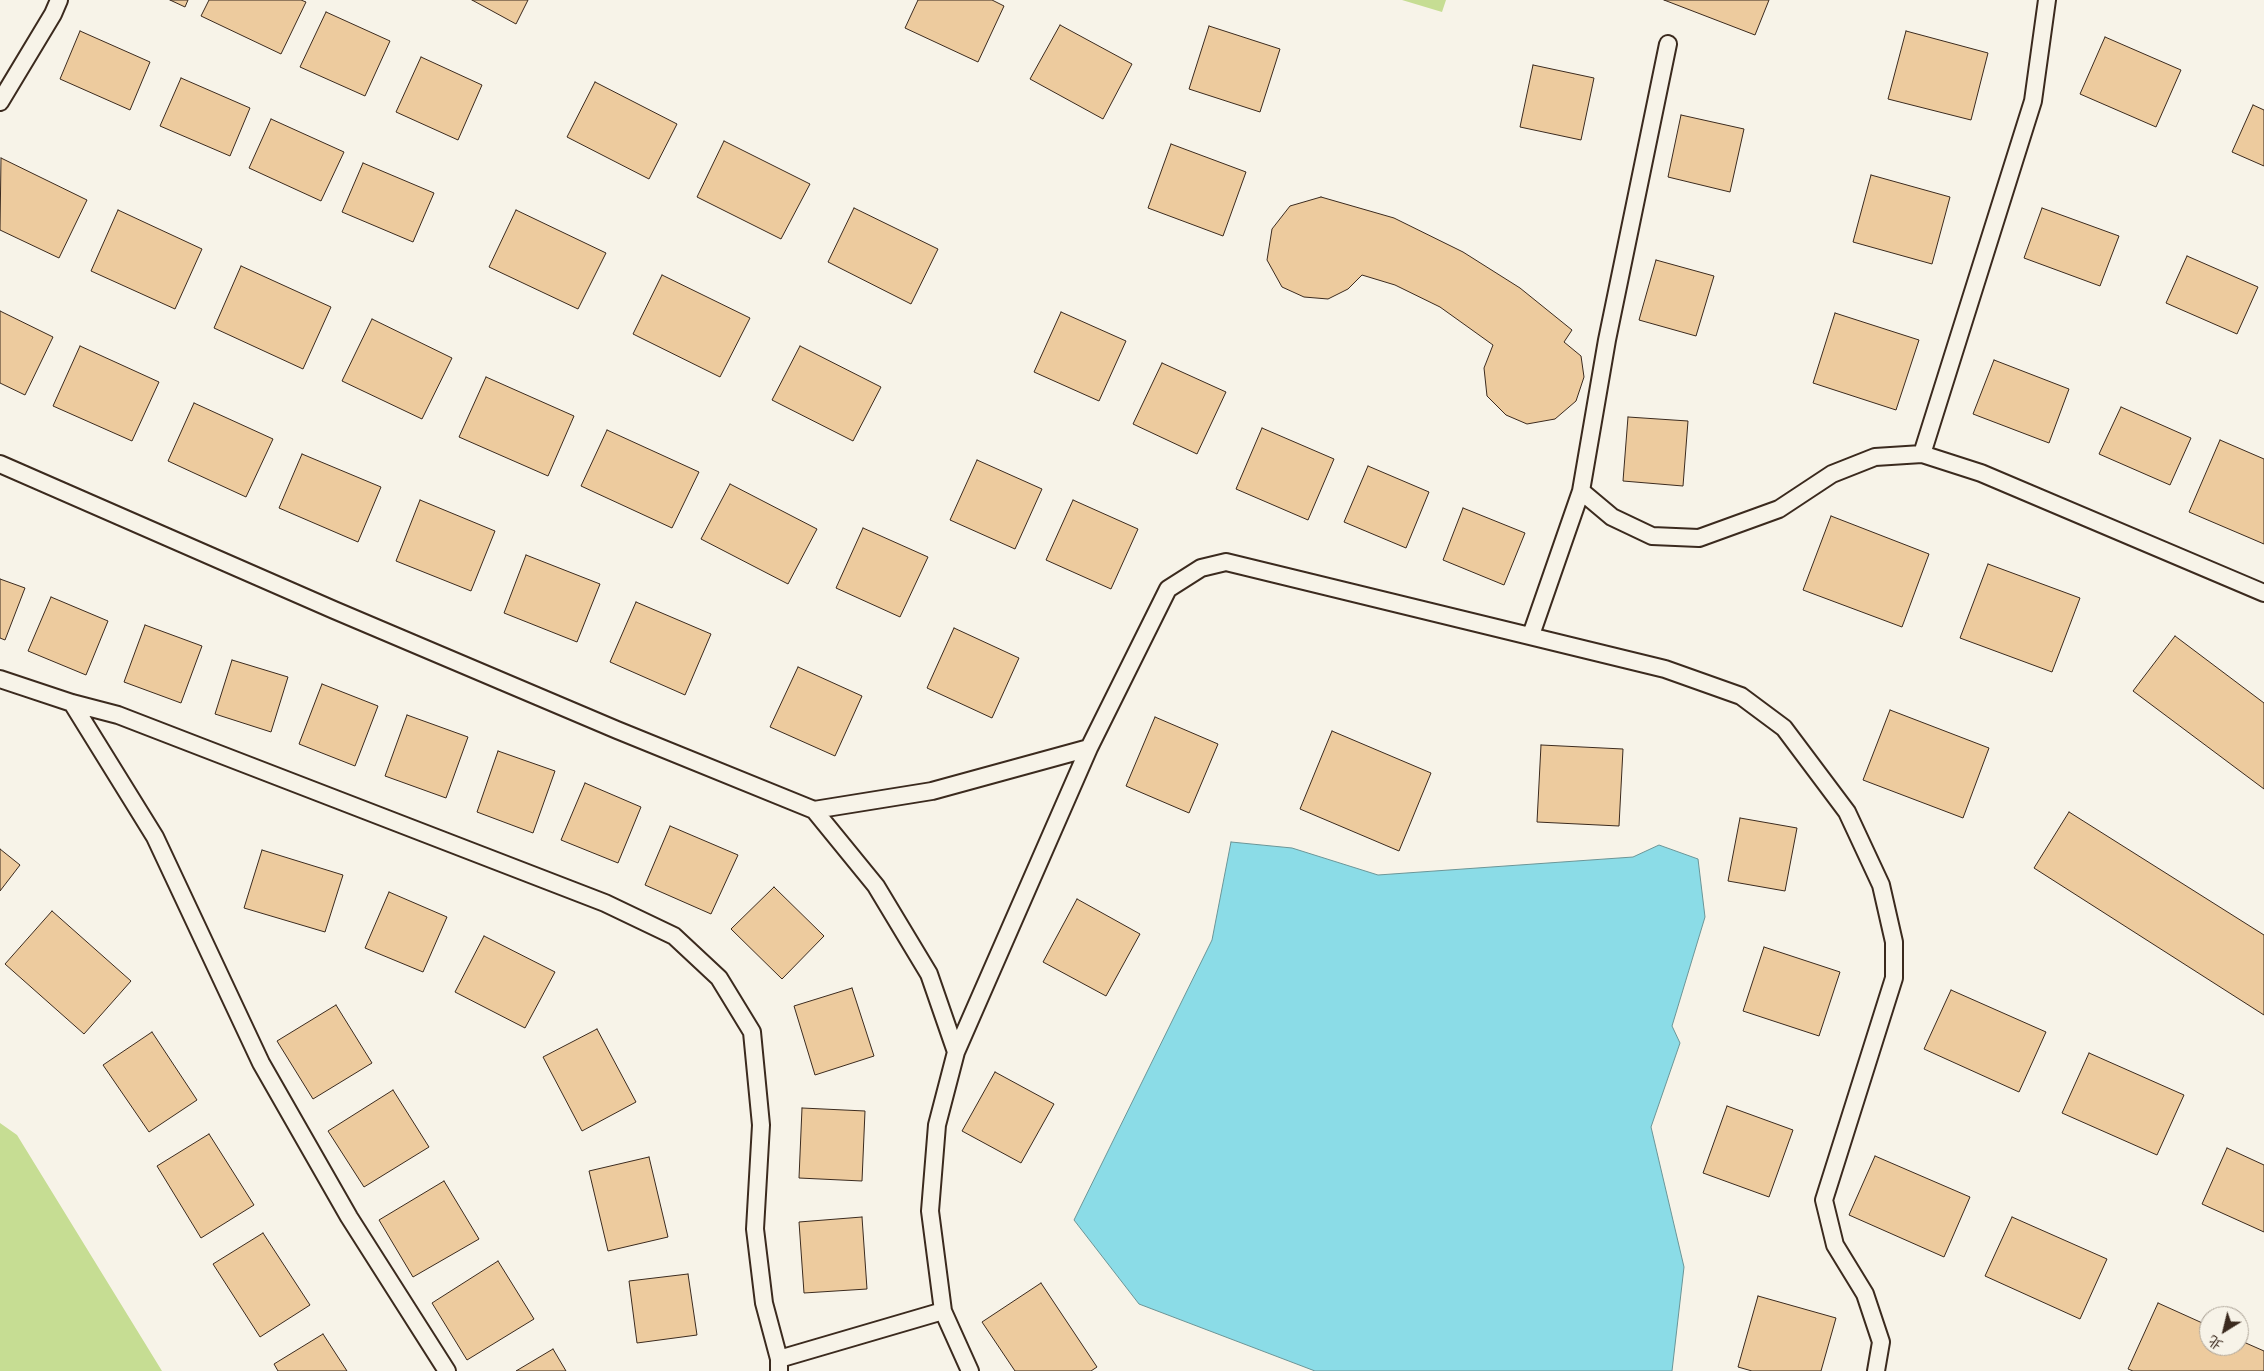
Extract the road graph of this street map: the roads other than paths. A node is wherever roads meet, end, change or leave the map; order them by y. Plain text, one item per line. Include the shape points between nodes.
1 (60, 0) edge
2 (2047, 0) edge
3 (1668, 44) dead end
4 (0, 102) edge
5 (1922, 454) junction
6 (0, 464) edge
7 (1582, 491) junction
8 (2264, 593) edge
9 (1531, 635) junction
10 (0, 679) edge
11 (72, 703) junction
12 (1088, 748) junction
13 (814, 810) junction
14 (956, 1052) junction
15 (943, 1311) junction
16 (779, 1365) edge
17 (447, 1371) edge
18 (970, 1371) edge
19 (1876, 1371) edge

1 - 4 lane
2 - 5 lane via 2033,101
3 - 7 lane via 1607,340
5 - 7 lane via 1875,456 1832,474 1779,509 1700,538 1652,536 1612,517
5 - 8 lane via 1981,473
6 - 13 lane via 334,610
7 - 9 lane
9 - 12 lane via 1226,562 1200,568 1168,589
9 - 19 lane via 1664,669 1741,696 1784,728 1847,812 1881,885 1894,942 1894,978 1824,1200 1835,1245 1865,1294 1881,1342
10 - 11 lane
11 - 16 lane via 118,714 605,903 674,936 719,978 752,1032 761,1125 755,1229 764,1303
11 - 17 lane via 155,837 261,1063 349,1217
12 - 13 lane via 932,791
12 - 14 lane
13 - 14 lane via 876,886 929,974
14 - 15 lane via 937,1125 930,1211
15 - 16 lane
15 - 18 lane

